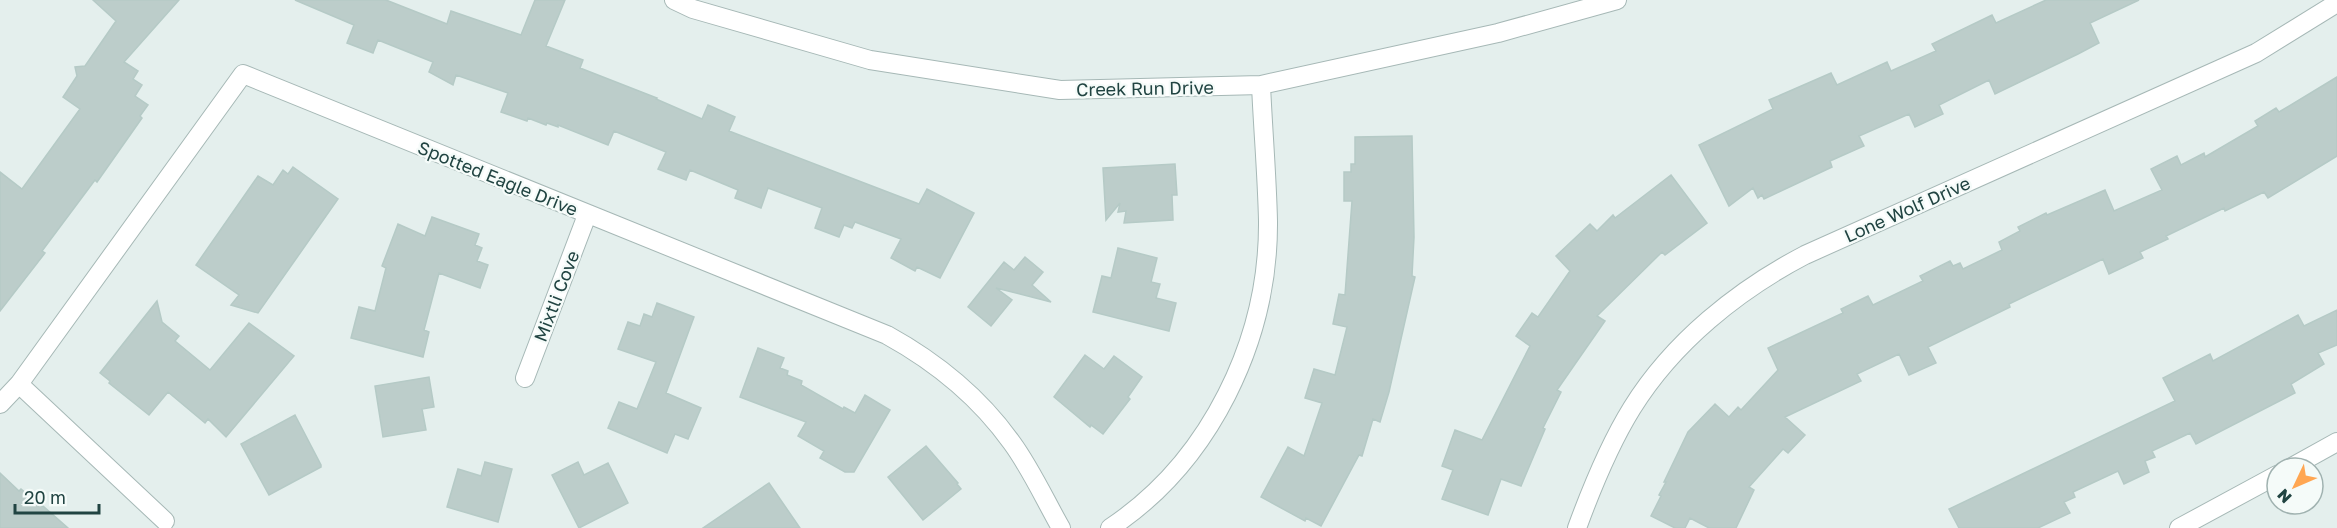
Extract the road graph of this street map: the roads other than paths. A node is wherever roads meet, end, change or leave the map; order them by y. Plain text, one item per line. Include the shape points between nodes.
1 (674, 0) edge
2 (1617, 0) edge
3 (2337, 3) edge
4 (695, 4) edge
5 (1261, 85) junction
6 (586, 214) junction
7 (525, 378) dead end
8 (19, 384) junction
9 (0, 404) edge
10 (2337, 442) edge
11 (2312, 456) edge
12 (2265, 481) edge
13 (165, 521) dead end
14 (1061, 528) edge
15 (1110, 528) edge
16 (1577, 528) edge
17 (2179, 528) edge

1 - 4 street, Creek Run Drive
2 - 5 street, Creek Run Drive via 1498,33
3 - 16 street, Lone Wolf Drive via 2256,53 1771,273 1732,300 1666,362 1627,417 1591,488
4 - 5 street, Creek Run Drive via 870,60 1060,90
5 - 15 street via 1268,223 1263,284 1251,338 1217,415 1192,450 1166,481
6 - 7 street, Mixtli Cove
6 - 8 street, Spotted Eagle Drive via 243,74
6 - 14 street, Spotted Eagle Drive via 887,334 917,351 986,409 1013,445
8 - 9 street, Spotted Eagle Drive
8 - 13 street
10 - 11 street
12 - 17 street

